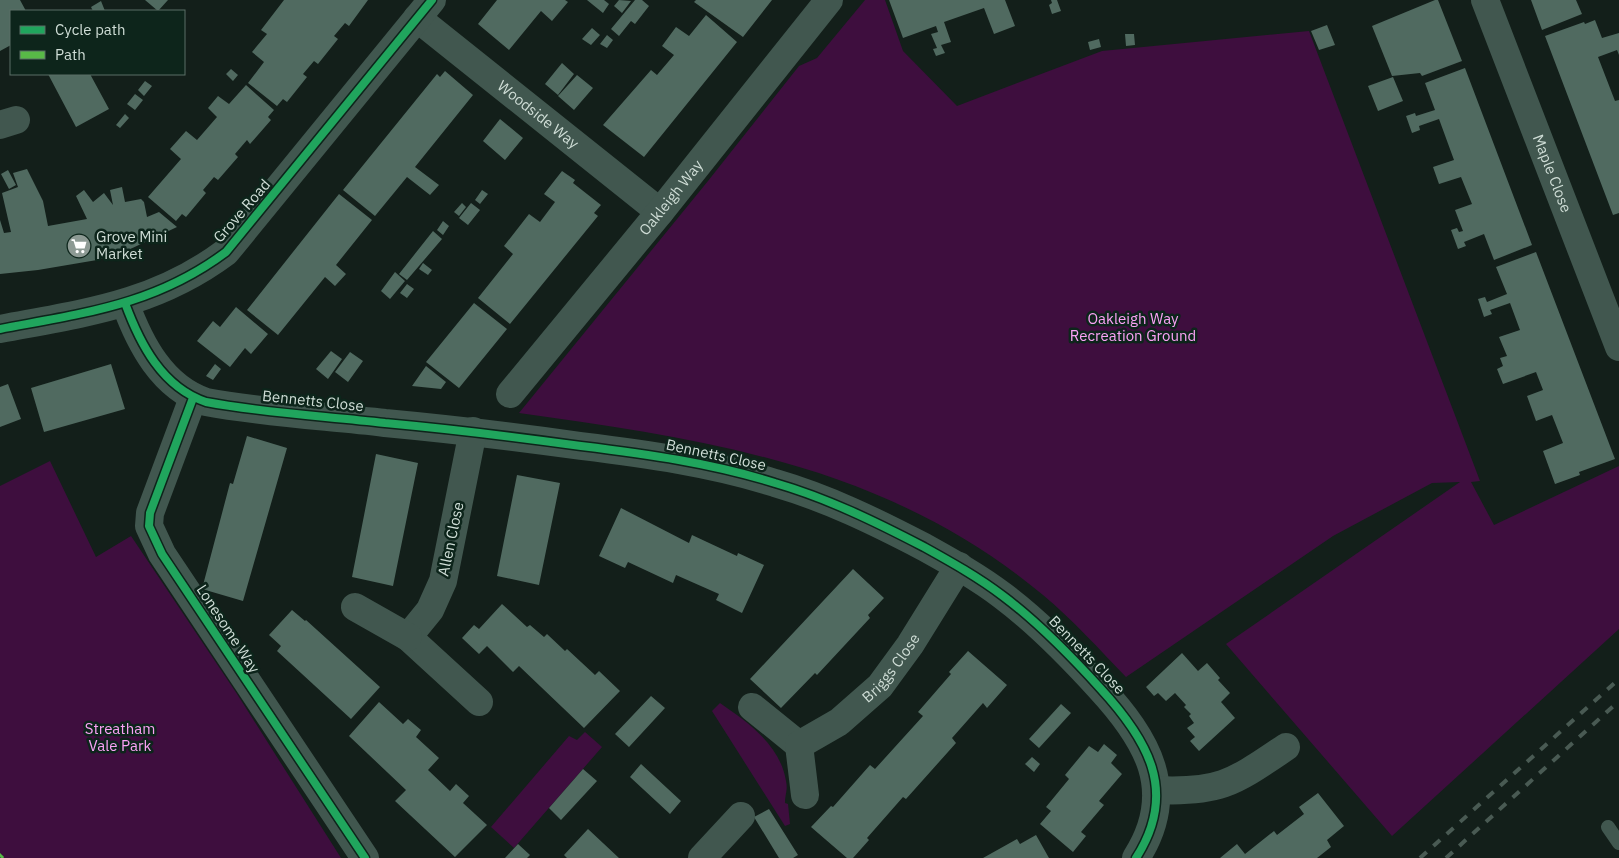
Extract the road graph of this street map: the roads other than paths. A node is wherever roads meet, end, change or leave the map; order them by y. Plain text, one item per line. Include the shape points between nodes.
1 (829, 0) edge
2 (1485, 0) edge
3 (425, 9) edge
4 (660, 212) junction
5 (125, 304) junction
6 (0, 329) edge
7 (1619, 347) edge
8 (510, 394) dead end
9 (193, 398) junction
10 (472, 432) junction
11 (959, 566) junction
12 (355, 607) dead end
13 (408, 637) junction
14 (480, 702) dead end
15 (752, 707) dead end
16 (799, 745) junction
17 (1286, 747) dead end
18 (1156, 790) junction
19 (805, 795) dead end
20 (741, 816) dead end
21 (1608, 827) dead end
22 (1619, 843) edge
23 (365, 858) edge
24 (702, 858) edge
25 (1136, 858) edge

1 - 4 street, Oakleigh Way
2 - 7 street, Maple Close
3 - 4 street, Woodside Way
3 - 5 street, Grove Road via 232,247 183,279
4 - 8 street, Oakleigh Way
5 - 6 street, Grove Road
5 - 9 street, Bennetts Close via 154,362 174,385
9 - 10 street, Bennetts Close via 230,407
9 - 23 street, Lonesome Way via 151,509 148,522 151,532 214,634
10 - 11 street, Bennetts Close via 699,464 776,483 859,515
10 - 13 street, Allen Close via 442,581 430,610
11 - 16 street, Briggs Close via 910,645 880,686 839,722
11 - 18 street, Bennetts Close via 1038,624 1120,709 1147,750
12 - 13 street
13 - 14 street
15 - 16 street
16 - 19 street
17 - 18 street via 1229,783 1188,791
18 - 25 street, Bennetts Close via 1153,824
20 - 24 street
21 - 22 lane

